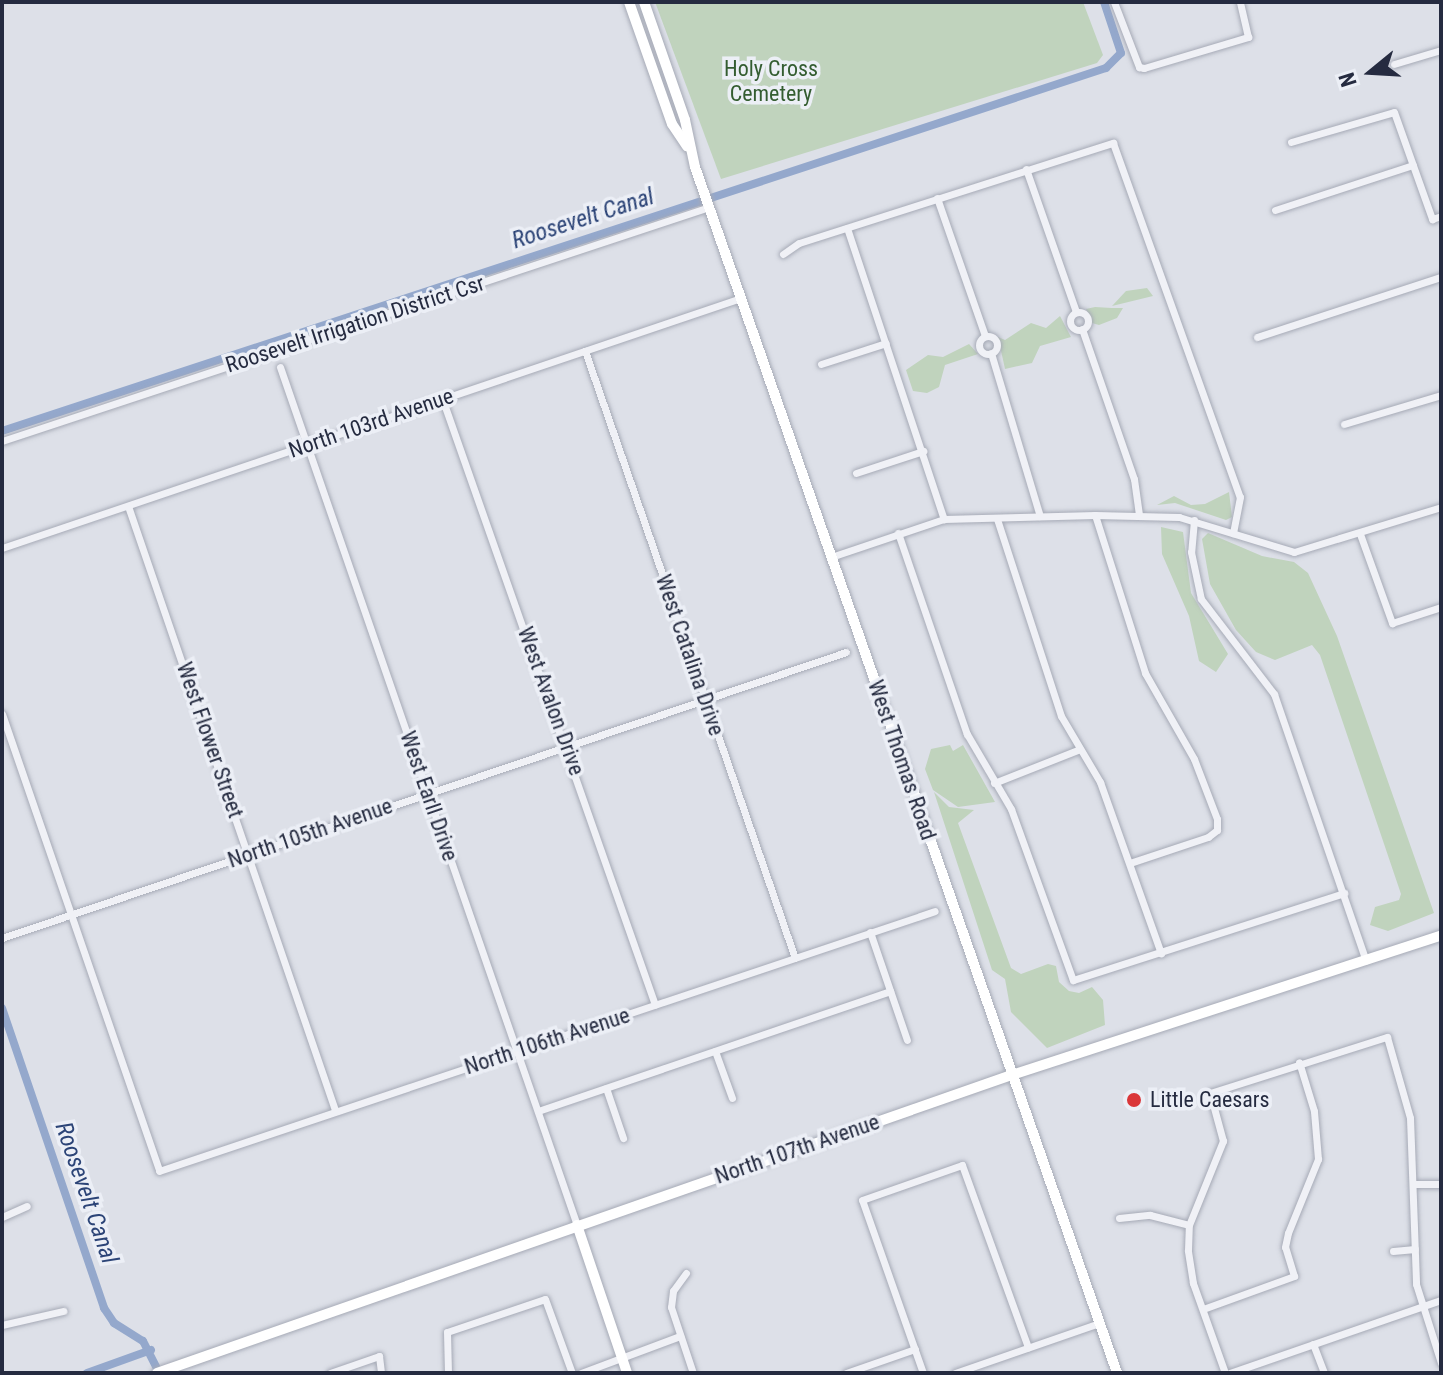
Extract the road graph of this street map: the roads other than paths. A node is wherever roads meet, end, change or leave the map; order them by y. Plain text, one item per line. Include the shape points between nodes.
1 (629, 2) edge
2 (644, 2) edge
3 (1114, 2) edge
4 (1240, 2) edge
5 (1441, 50) edge
6 (1394, 64) dead end
7 (1291, 142) dead end
8 (688, 148) junction
9 (1413, 165) junction
10 (1026, 169) junction
11 (937, 198) junction
12 (709, 207) junction
13 (1275, 210) dead end
14 (1441, 216) edge
15 (847, 228) junction
16 (783, 254) dead end
17 (1441, 277) edge
18 (741, 298) junction
19 (1076, 312) junction
20 (1082, 329) junction
21 (985, 336) junction
22 (1257, 337) dead end
23 (886, 343) junction
24 (585, 351) junction
25 (991, 353) junction
26 (821, 364) dead end
27 (280, 367) dead end
28 (1441, 395) edge
29 (442, 398) junction
30 (1344, 424) dead end
31 (2, 441) edge
32 (307, 446) junction
33 (923, 451) junction
34 (856, 473) dead end
35 (128, 506) junction
36 (1441, 507) edge
37 (1095, 515) junction
38 (1139, 515) junction
39 (1040, 516) junction
40 (944, 519) junction
41 (997, 519) junction
42 (1194, 520) junction
43 (898, 533) junction
44 (1233, 533) junction
45 (1360, 534) junction
46 (2, 548) edge
47 (831, 557) junction
48 (1441, 607) edge
49 (846, 652) dead end
50 (706, 699) junction
51 (2, 714) edge
52 (568, 747) junction
53 (1080, 749) junction
54 (994, 783) junction
55 (427, 793) junction
56 (250, 854) junction
57 (1130, 863) junction
58 (1344, 893) junction
59 (935, 911) dead end
60 (70, 914) junction
61 (870, 932) junction
62 (1441, 936) edge
63 (2, 938) edge
64 (1161, 953) junction
65 (795, 958) junction
66 (1366, 961) junction
67 (890, 991) junction
68 (655, 1005) junction
69 (907, 1040) dead end
70 (517, 1051) junction
71 (715, 1051) junction
72 (1299, 1062) junction
73 (1012, 1075) junction
74 (606, 1088) junction
75 (732, 1098) dead end
76 (335, 1110) junction
77 (538, 1111) junction
78 (623, 1138) dead end
79 (1413, 1184) junction
80 (1441, 1184) edge
81 (27, 1206) dead end
82 (2, 1217) edge
83 (1119, 1218) dead end
84 (577, 1225) junction
85 (1189, 1225) junction
86 (1415, 1249) junction
87 (1393, 1251) dead end
88 (686, 1273) dead end
89 (1441, 1300) edge
90 (1422, 1306) junction
91 (1203, 1309) junction
92 (63, 1311) dead end
93 (1099, 1323) junction
94 (2, 1325) edge
95 (680, 1336) junction
96 (1313, 1344) junction
97 (1028, 1347) junction
98 (915, 1349) junction
99 (622, 1357) junction
100 (1441, 1363) edge
101 (164, 1372) edge
102 (330, 1373) edge
103 (381, 1373) edge
104 (448, 1373) edge
105 (572, 1373) edge
106 (581, 1373) edge
107 (627, 1373) edge
108 (693, 1373) edge
109 (846, 1373) edge
110 (923, 1373) edge
111 (955, 1373) edge
112 (1117, 1373) edge
113 (1228, 1373) edge
114 (1324, 1373) edge

1 - 8 main road, West Thomas Road via 672,124
2 - 8 main road, West Thomas Road via 685,120
3 - 4 street via 1139,67 1248,37
5 - 6 street
7 - 9 street via 1394,112
8 - 12 main road, West Thomas Road
9 - 13 street
9 - 14 street via 1432,219
10 - 11 street
10 - 19 street
10 - 44 street via 1113,143 1240,497
11 - 15 street
11 - 21 street
12 - 18 main road, West Thomas Road
12 - 31 street, Roosevelt Irrigation District Csr
15 - 16 street via 799,243
15 - 23 street
17 - 22 street
18 - 24 street, North 103rd Avenue
18 - 47 main road, West Thomas Road
19 - 20 street via 1087,317
19 - 20 street via 1070,324
20 - 38 street via 1134,479
21 - 25 street via 996,342
21 - 25 street via 980,349
23 - 26 street
23 - 33 street
24 - 29 street, North 103rd Avenue
24 - 50 street, West Catalina Drive
25 - 39 street
27 - 32 street, West Earll Drive
28 - 30 street
29 - 32 street, North 103rd Avenue
29 - 52 street, West Avalon Drive
32 - 35 street, North 103rd Avenue
32 - 55 street, West Earll Drive
33 - 34 street
33 - 40 street
35 - 46 street, North 103rd Avenue
35 - 56 street, West Flower Street
36 - 45 street
37 - 38 street
37 - 39 street
37 - 57 street via 1145,673 1194,759 1217,830
38 - 42 street
39 - 41 street
40 - 41 street
40 - 43 street
41 - 53 street via 1061,716
42 - 44 street
42 - 58 street via 1191,552 1201,599 1274,694
43 - 47 street
43 - 54 street via 967,734
44 - 45 street via 1294,552
45 - 48 street via 1392,623
47 - 73 main road, West Thomas Road
49 - 50 street, North 105th Avenue
50 - 52 street, North 105th Avenue
50 - 65 street, West Catalina Drive
51 - 60 street
52 - 55 street, North 105th Avenue
52 - 68 street, West Avalon Drive
53 - 54 street
53 - 57 street via 1100,782
54 - 64 street via 1011,809 1073,980
55 - 56 street, North 105th Avenue
55 - 70 street, West Earll Drive
56 - 60 street, North 105th Avenue
56 - 76 street, West Flower Street
57 - 64 street
58 - 64 street
58 - 66 street
59 - 61 street, North 106th Avenue
60 - 63 street, North 105th Avenue
60 - 76 street, North 106th Avenue via 159,1171
61 - 65 street, North 106th Avenue
61 - 67 street
62 - 66 main road, North 107th Avenue
65 - 68 street, North 106th Avenue
66 - 73 main road, North 107th Avenue
67 - 69 street
67 - 71 street
68 - 70 street, North 106th Avenue
70 - 76 street, North 106th Avenue
70 - 77 street, West Earll Drive
71 - 74 street
71 - 75 street
72 - 79 street via 1387,1037 1407,1095
72 - 85 street via 1210,1093 1223,1141
72 - 91 street via 1314,1111 1318,1159 1285,1247 1294,1276
73 - 84 main road, North 107th Avenue
73 - 93 main road, West Thomas Road
74 - 77 street
74 - 78 street
77 - 84 street, West Earll Drive
79 - 80 street
79 - 86 street
81 - 82 street
83 - 85 street via 1150,1215
84 - 99 main road
84 - 101 main road, North 107th Avenue
85 - 91 street via 1189,1268
86 - 87 street
86 - 90 street
88 - 95 street via 673,1291 671,1307
89 - 90 street
90 - 96 street
90 - 100 street
91 - 113 street
92 - 94 street
93 - 97 street
93 - 112 main road, West Thomas Road
95 - 99 street
95 - 108 street
96 - 113 street
96 - 114 street
97 - 98 street via 962,1165 862,1200
97 - 111 street
98 - 109 street
98 - 110 street
99 - 106 street
99 - 107 main road
102 - 103 street via 379,1356
104 - 105 street via 447,1332 545,1299

